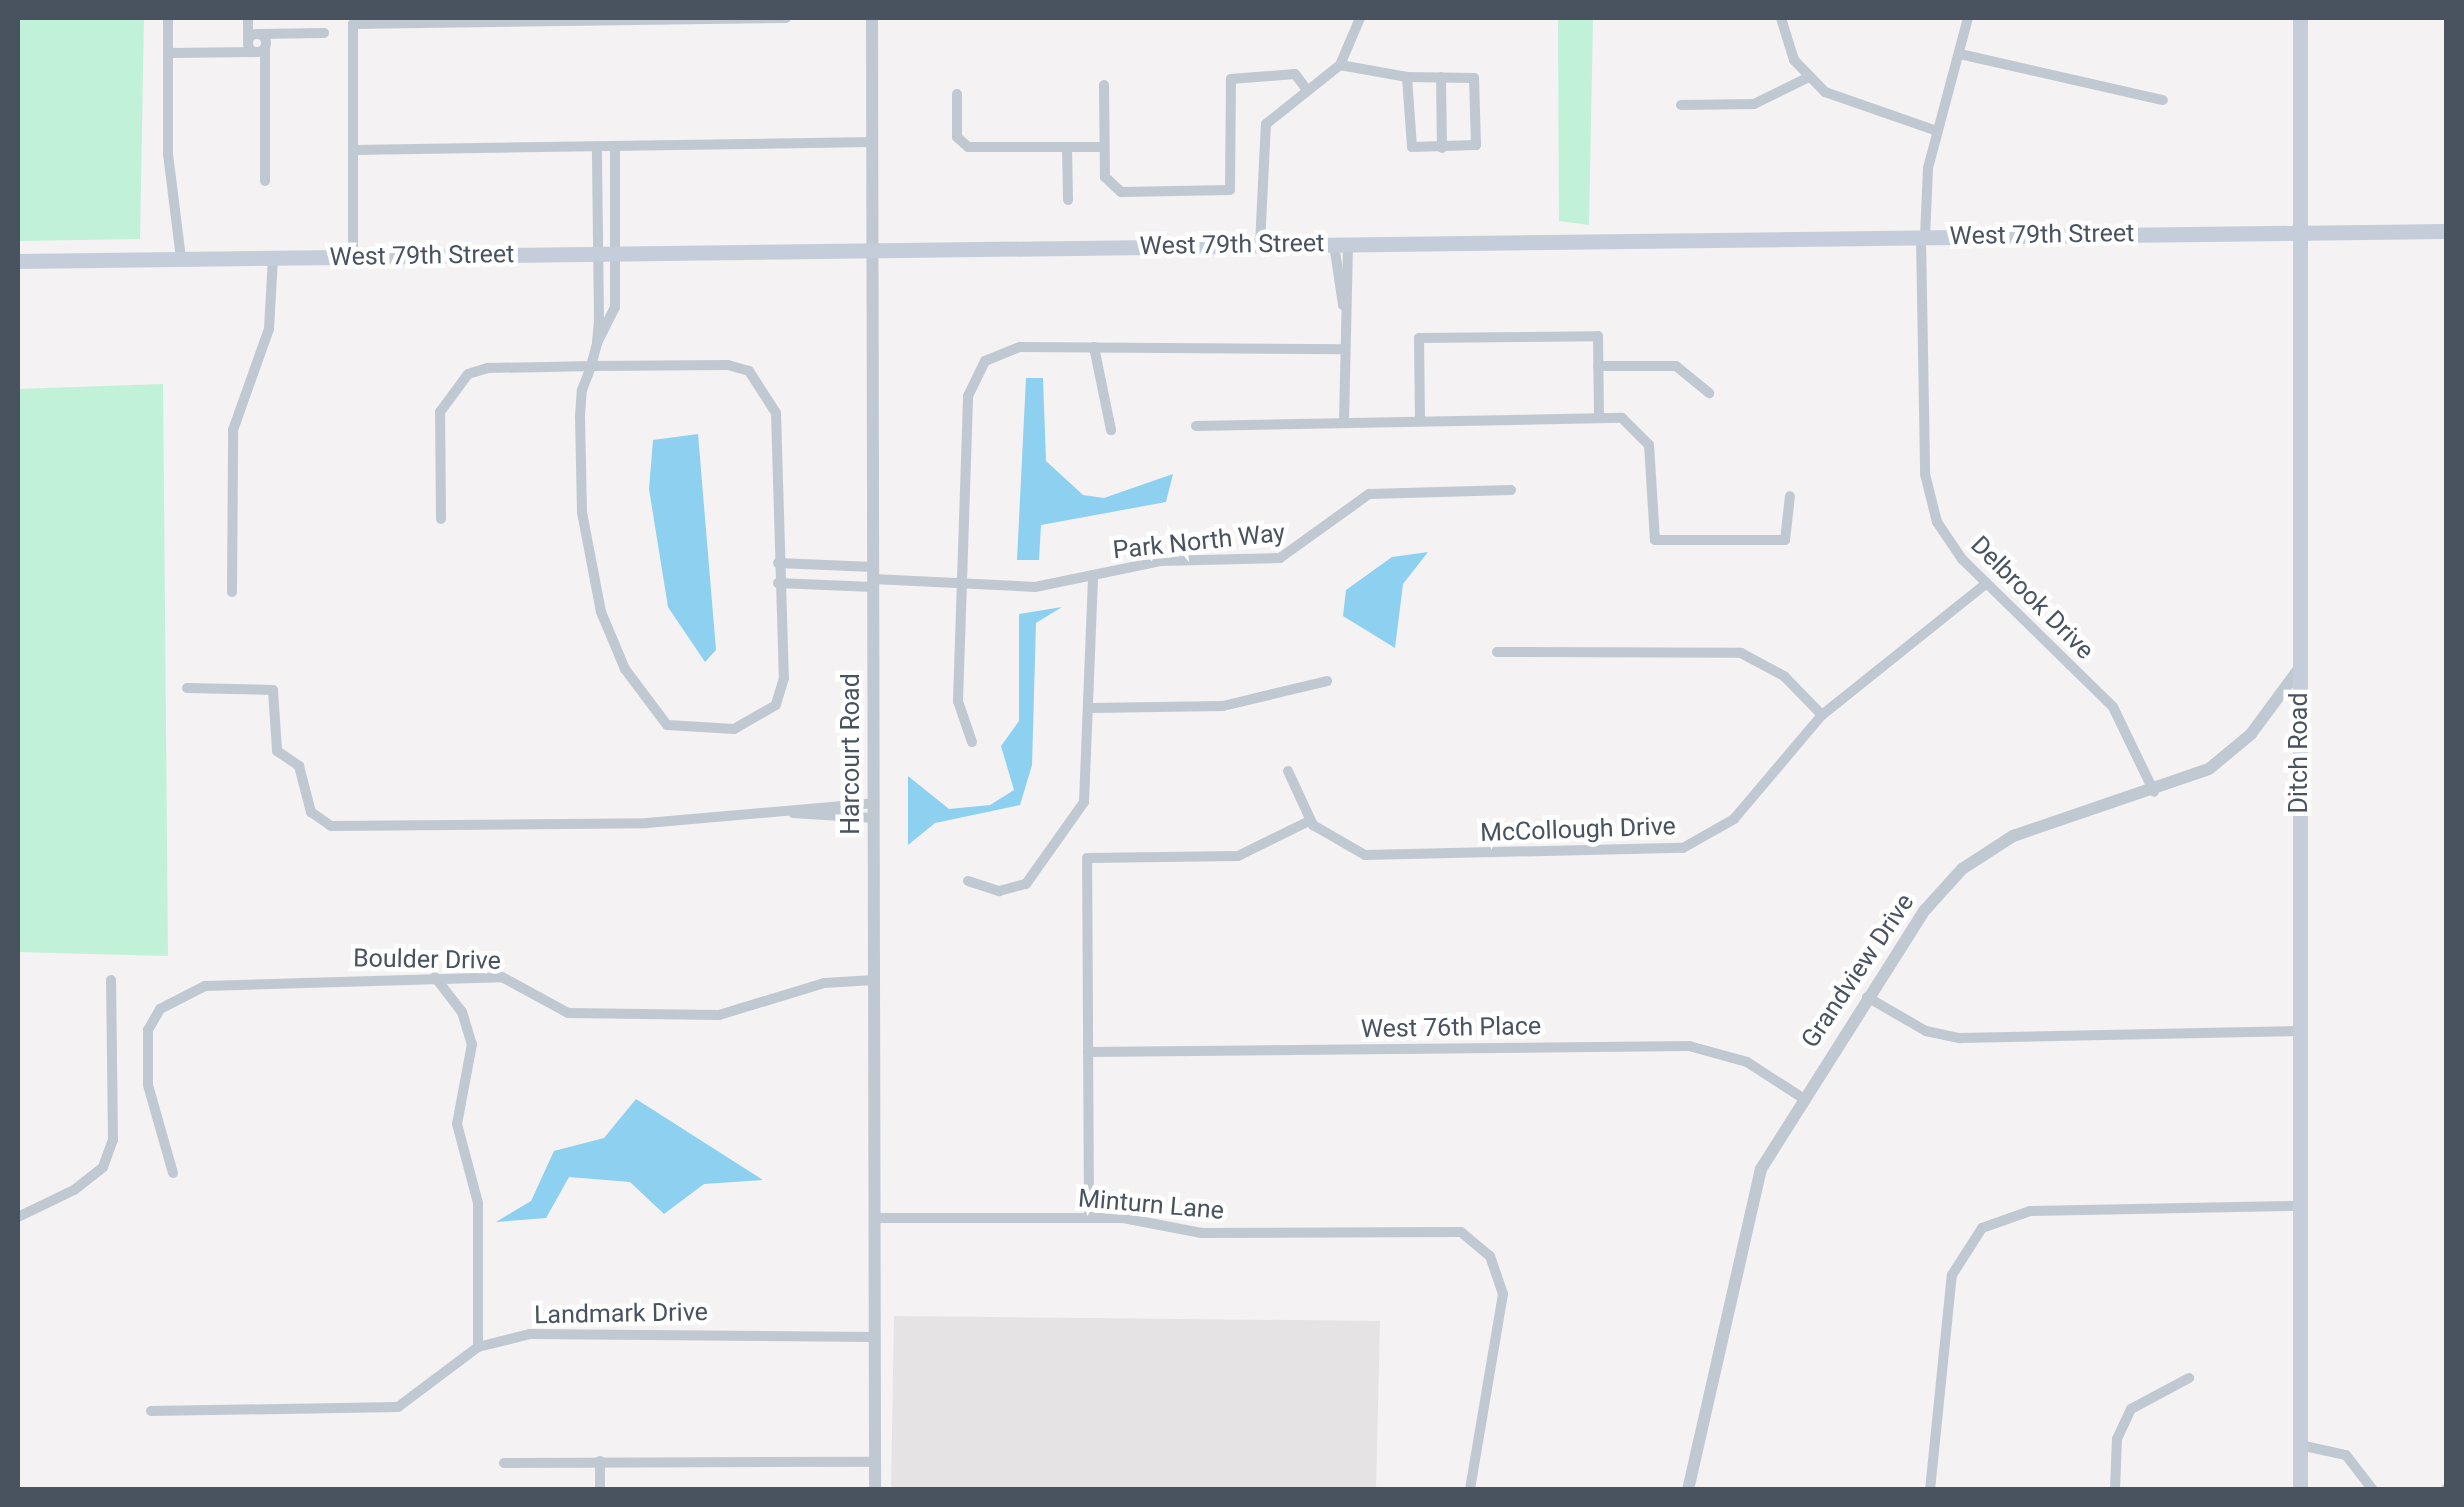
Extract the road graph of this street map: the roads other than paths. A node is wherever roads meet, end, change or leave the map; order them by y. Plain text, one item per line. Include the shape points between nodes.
1 (168, 18) edge
2 (248, 18) edge
3 (786, 18) edge
4 (872, 18) edge
5 (1360, 18) edge
6 (1781, 18) edge
7 (1968, 18) edge
8 (2300, 18) edge
9 (324, 33) dead end
10 (253, 37) junction
11 (260, 50) junction
12 (168, 53) junction
13 (1960, 54) junction
14 (1340, 65) junction
15 (1407, 77) junction
16 (1441, 77) junction
17 (1807, 78) junction
18 (1104, 85) dead end
19 (1307, 90) junction
20 (957, 94) dead end
21 (2164, 100) dead end
22 (1681, 105) dead end
23 (1937, 131) junction
24 (872, 142) junction
25 (1067, 147) junction
26 (1104, 147) junction
27 (597, 148) junction
28 (614, 148) junction
29 (1442, 148) junction
30 (353, 150) junction
31 (266, 180) dead end
32 (1068, 200) dead end
33 (2446, 231) edge
34 (2298, 232) junction
35 (1923, 237) junction
36 (1341, 244) junction
37 (1260, 245) junction
38 (872, 249) junction
39 (598, 253) junction
40 (616, 253) junction
41 (353, 257) junction
42 (273, 258) junction
43 (181, 259) junction
44 (18, 261) edge
45 (596, 344) junction
46 (1094, 347) junction
47 (1344, 349) junction
48 (590, 366) junction
49 (1598, 366) junction
50 (1708, 393) dead end
51 (1599, 418) junction
52 (1420, 420) junction
53 (1344, 422) junction
54 (1196, 426) dead end
55 (1111, 430) dead end
56 (1511, 490) dead end
57 (1790, 496) dead end
58 (441, 519) dead end
59 (778, 563) junction
60 (1093, 575) junction
61 (873, 578) junction
62 (778, 583) junction
63 (1987, 583) junction
64 (962, 586) junction
65 (232, 592) dead end
66 (1497, 652) dead end
67 (2299, 669) junction
68 (1328, 681) dead end
69 (187, 688) dead end
70 (1092, 708) junction
71 (1822, 715) junction
72 (972, 742) dead end
73 (1288, 771) dead end
74 (2154, 792) junction
75 (874, 802) junction
76 (793, 813) junction
77 (874, 818) junction
78 (1309, 820) junction
79 (968, 882) dead end
80 (435, 977) junction
81 (110, 980) dead end
82 (874, 980) junction
83 (1867, 998) junction
84 (2300, 1031) junction
85 (1088, 1052) junction
86 (1800, 1097) junction
87 (173, 1173) dead end
88 (2300, 1206) junction
89 (18, 1216) edge
90 (1089, 1216) junction
91 (875, 1218) junction
92 (875, 1338) junction
93 (478, 1347) junction
94 (2188, 1378) dead end
95 (151, 1410) dead end
96 (2300, 1445) junction
97 (600, 1461) junction
98 (876, 1462) junction
99 (504, 1463) dead end
100 (600, 1490) edge
101 (876, 1490) edge
102 (1470, 1490) edge
103 (1688, 1490) edge
104 (1930, 1490) edge
105 (2115, 1490) edge
106 (2300, 1490) edge
107 (2374, 1490) edge

1 - 12 street
2 - 10 street
3 - 30 street via 354,24
4 - 24 street, Harcourt Road
5 - 14 street
6 - 17 street
7 - 13 street, Delbrook Drive
8 - 34 main road, Ditch Road
9 - 10 street
10 - 11 street
11 - 12 street
11 - 31 street
12 - 43 street
13 - 21 street
13 - 23 street, Delbrook Drive
14 - 15 street
14 - 19 street
15 - 16 street
15 - 29 street via 1409,144
16 - 29 street
16 - 29 street via 1474,78 1478,103 1478,144
17 - 22 street via 1754,104
17 - 23 street via 1846,102
18 - 26 street
19 - 26 street via 1295,74 1232,77 1230,190 1115,190
19 - 37 street via 1279,106 1262,134
20 - 25 street via 966,147
23 - 35 street, Delbrook Drive
24 - 28 street
24 - 38 street, Harcourt Road
25 - 26 street
25 - 32 street
27 - 28 street
27 - 30 street
27 - 39 street
28 - 40 street
30 - 41 street
33 - 34 main road, West 79th Street
34 - 35 main road, West 79th Street
34 - 67 main road, Ditch Road
35 - 36 main road, West 79th Street
35 - 63 street, Delbrook Drive via 1927,490 1948,542
36 - 37 main road, West 79th Street
36 - 47 street
37 - 38 main road, West 79th Street
38 - 40 main road, West 79th Street
38 - 61 street, Harcourt Road
39 - 40 main road, West 79th Street
39 - 41 main road, West 79th Street
39 - 45 street
40 - 45 street via 614,323
41 - 42 main road, West 79th Street
42 - 43 main road, West 79th Street
42 - 65 street via 269,329 232,438
43 - 44 main road, West 79th Street
45 - 48 street
46 - 47 street
46 - 55 street
46 - 64 street via 1005,350 972,378
47 - 53 street
48 - 58 street via 488,368 460,380 440,417
48 - 59 street via 728,364 760,380 776,413
48 - 62 street via 580,403 582,512 608,634 661,721 688,732 734,730 765,717 782,690
49 - 50 street via 1676,366
49 - 51 street
49 - 52 street via 1598,336 1419,338
51 - 52 street
51 - 57 street via 1630,421 1648,440 1654,540 1785,540
52 - 53 street
53 - 54 street
56 - 60 street, Park North Way via 1381,491 1287,556 1160,561
59 - 61 street
59 - 62 street
60 - 64 street, Park North Way
60 - 70 street
61 - 62 street
61 - 64 street, Park North Way
61 - 75 street, Harcourt Road
63 - 71 street, McCollough Drive
63 - 74 street, Delbrook Drive via 2113,707
64 - 72 street via 958,707
66 - 71 street via 1741,653 1784,676
67 - 74 street, Grandview Drive via 2227,756
67 - 84 main road, Ditch Road
68 - 70 street via 1223,706
69 - 76 street via 274,690 276,751 301,770 311,812 331,826
70 - 79 street via 1084,802 1038,872 1011,890
71 - 78 street, McCollough Drive via 1734,819 1683,848 1382,857 1344,848
73 - 78 street
74 - 83 street, Grandview Drive via 2024,832 1975,858 1935,897
75 - 76 street via 801,804
75 - 77 street, Harcourt Road
76 - 77 street
77 - 82 street, Harcourt Road
78 - 85 street via 1238,856 1087,858
80 - 82 street, Boulder Drive via 506,978 568,1013 719,1015 824,982
80 - 87 street, Boulder Drive via 232,981 180,996 153,1017 147,1080
80 - 93 street via 472,1044 457,1124 478,1203
81 - 89 street via 113,1140 102,1166 74,1190
82 - 91 street, Harcourt Road
83 - 84 street via 1926,1031 1960,1038
83 - 86 street, Grandview Drive
84 - 88 main road, Ditch Road
85 - 86 street, West 76th Place via 1689,1046 1737,1058
85 - 90 street
86 - 103 street, Grandview Drive via 1746,1208
88 - 96 main road, Ditch Road
88 - 104 street via 2002,1217 1968,1243 1954,1271
90 - 91 street, Minturn Lane
90 - 102 street, Minturn Lane via 1210,1234 1440,1227 1478,1244 1498,1271 1503,1299
91 - 92 street, Harcourt Road
92 - 93 street, Landmark Drive via 530,1334
92 - 98 street, Harcourt Road
93 - 95 street, Landmark Drive via 398,1407
94 - 105 street via 2131,1409 2117,1439
96 - 106 main road, Ditch Road
96 - 107 street via 2346,1455
97 - 98 street
97 - 99 street
97 - 100 street
98 - 101 street, Harcourt Road

